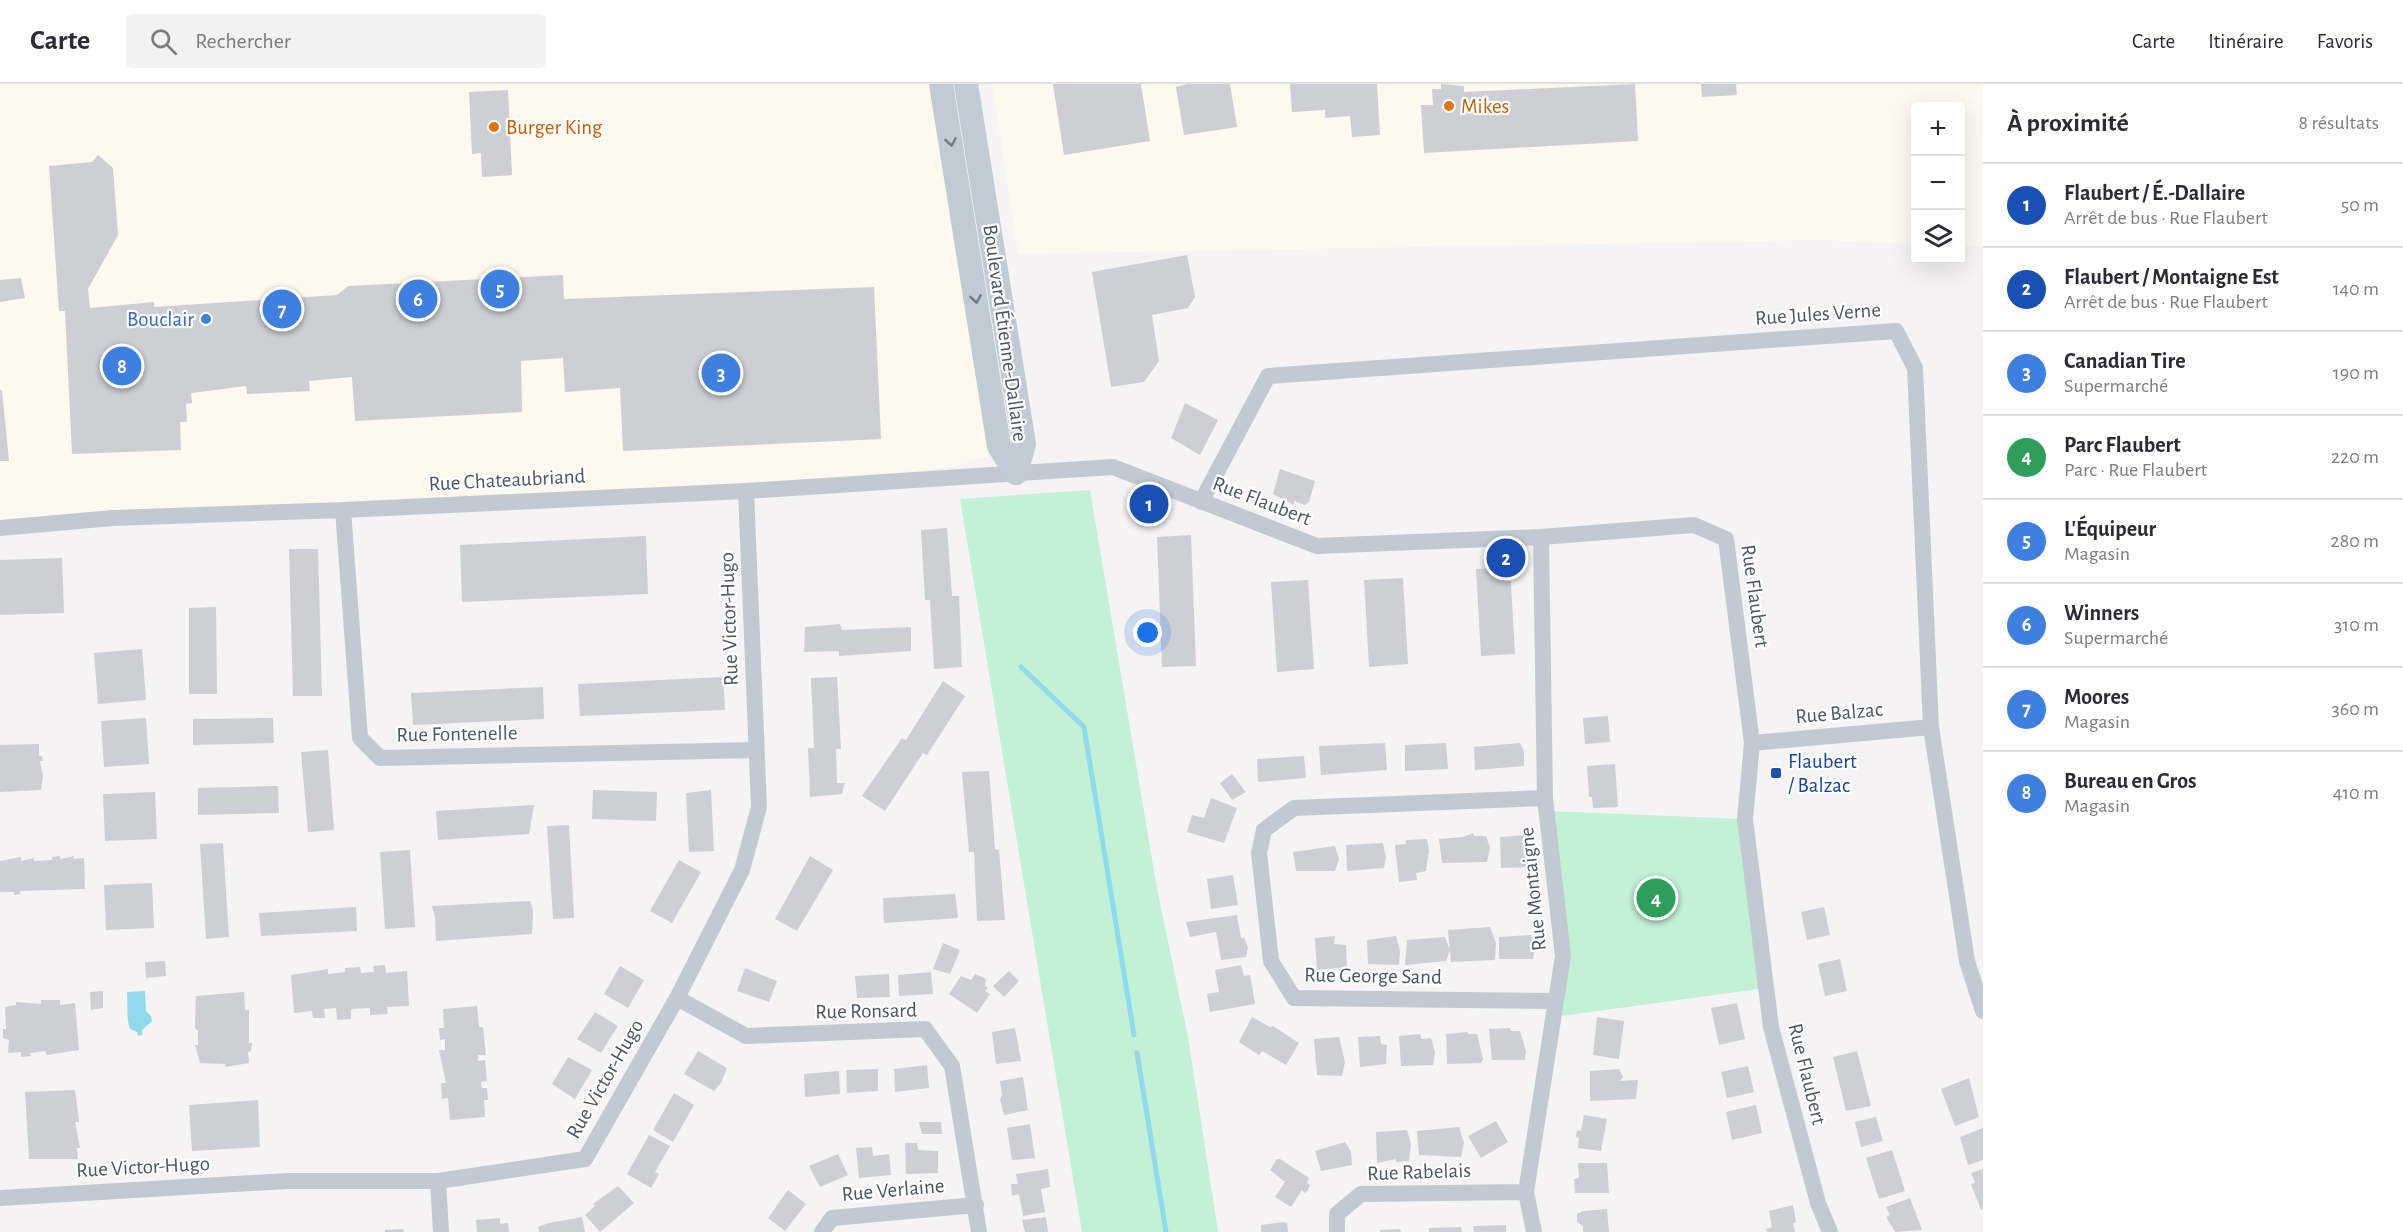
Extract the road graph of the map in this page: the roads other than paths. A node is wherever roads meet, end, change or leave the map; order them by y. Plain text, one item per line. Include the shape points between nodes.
1 (941, 84) edge
2 (966, 84) edge
3 (1016, 473) junction
4 (746, 491) junction
5 (1201, 502) junction
6 (343, 510) junction
7 (0, 528) edge
8 (1541, 537) junction
9 (1931, 727) junction
10 (1752, 743) junction
11 (756, 750) junction
12 (1545, 798) junction
13 (677, 998) junction
14 (1556, 1001) junction
15 (1983, 1011) edge
16 (438, 1181) junction
17 (1526, 1192) junction
18 (0, 1198) edge
19 (976, 1205) junction
20 (441, 1232) edge
21 (822, 1232) edge
22 (980, 1232) edge
23 (1337, 1232) edge
24 (1534, 1232) edge
25 (1830, 1232) edge

1 -> 3 street, Boulevard Étienne-Dallaire via 999,446
2 - 3 street, Boulevard Étienne-Dallaire via 1024,444
3 - 4 street, Rue Chateaubriand
3 - 5 street, Rue Flaubert via 1113,467
4 - 6 street, Rue Chateaubriand
4 - 11 street, Rue Victor-Hugo
5 - 8 street, Rue Flaubert via 1317,546
5 - 9 street, Rue Jules Verne via 1268,376 1896,331 1916,368
6 - 7 street, Rue Chateaubriand via 113,518
6 - 11 street, Rue Fontenelle via 360,738 380,758
8 - 10 street, Rue Flaubert via 1694,525 1726,539
8 - 12 street, Rue Montaigne
9 - 10 street, Rue Balzac
9 - 15 street, Rue Jules Verne via 1967,961
10 - 25 street, Rue Flaubert via 1745,819 1771,1027 1818,1203
11 - 13 street, Rue Victor-Hugo via 759,807 742,870
12 - 14 street, Rue Montaigne via 1563,956
12 - 14 street, Rue George Sand via 1294,807 1264,830 1259,853 1271,961 1294,998
13 - 16 street, Rue Victor-Hugo via 585,1160
13 - 19 street, Rue Ronsard via 746,1036 925,1029 952,1066
14 - 17 street, Rue Montaigne
16 - 18 street, Rue Victor-Hugo via 287,1181
16 - 20 street
17 - 23 street, Rue Rabelais via 1361,1194 1337,1214
17 - 24 street, Rue Montaigne
19 - 21 street, Rue Verlaine via 832,1218
19 - 22 street, Rue Ronsard

